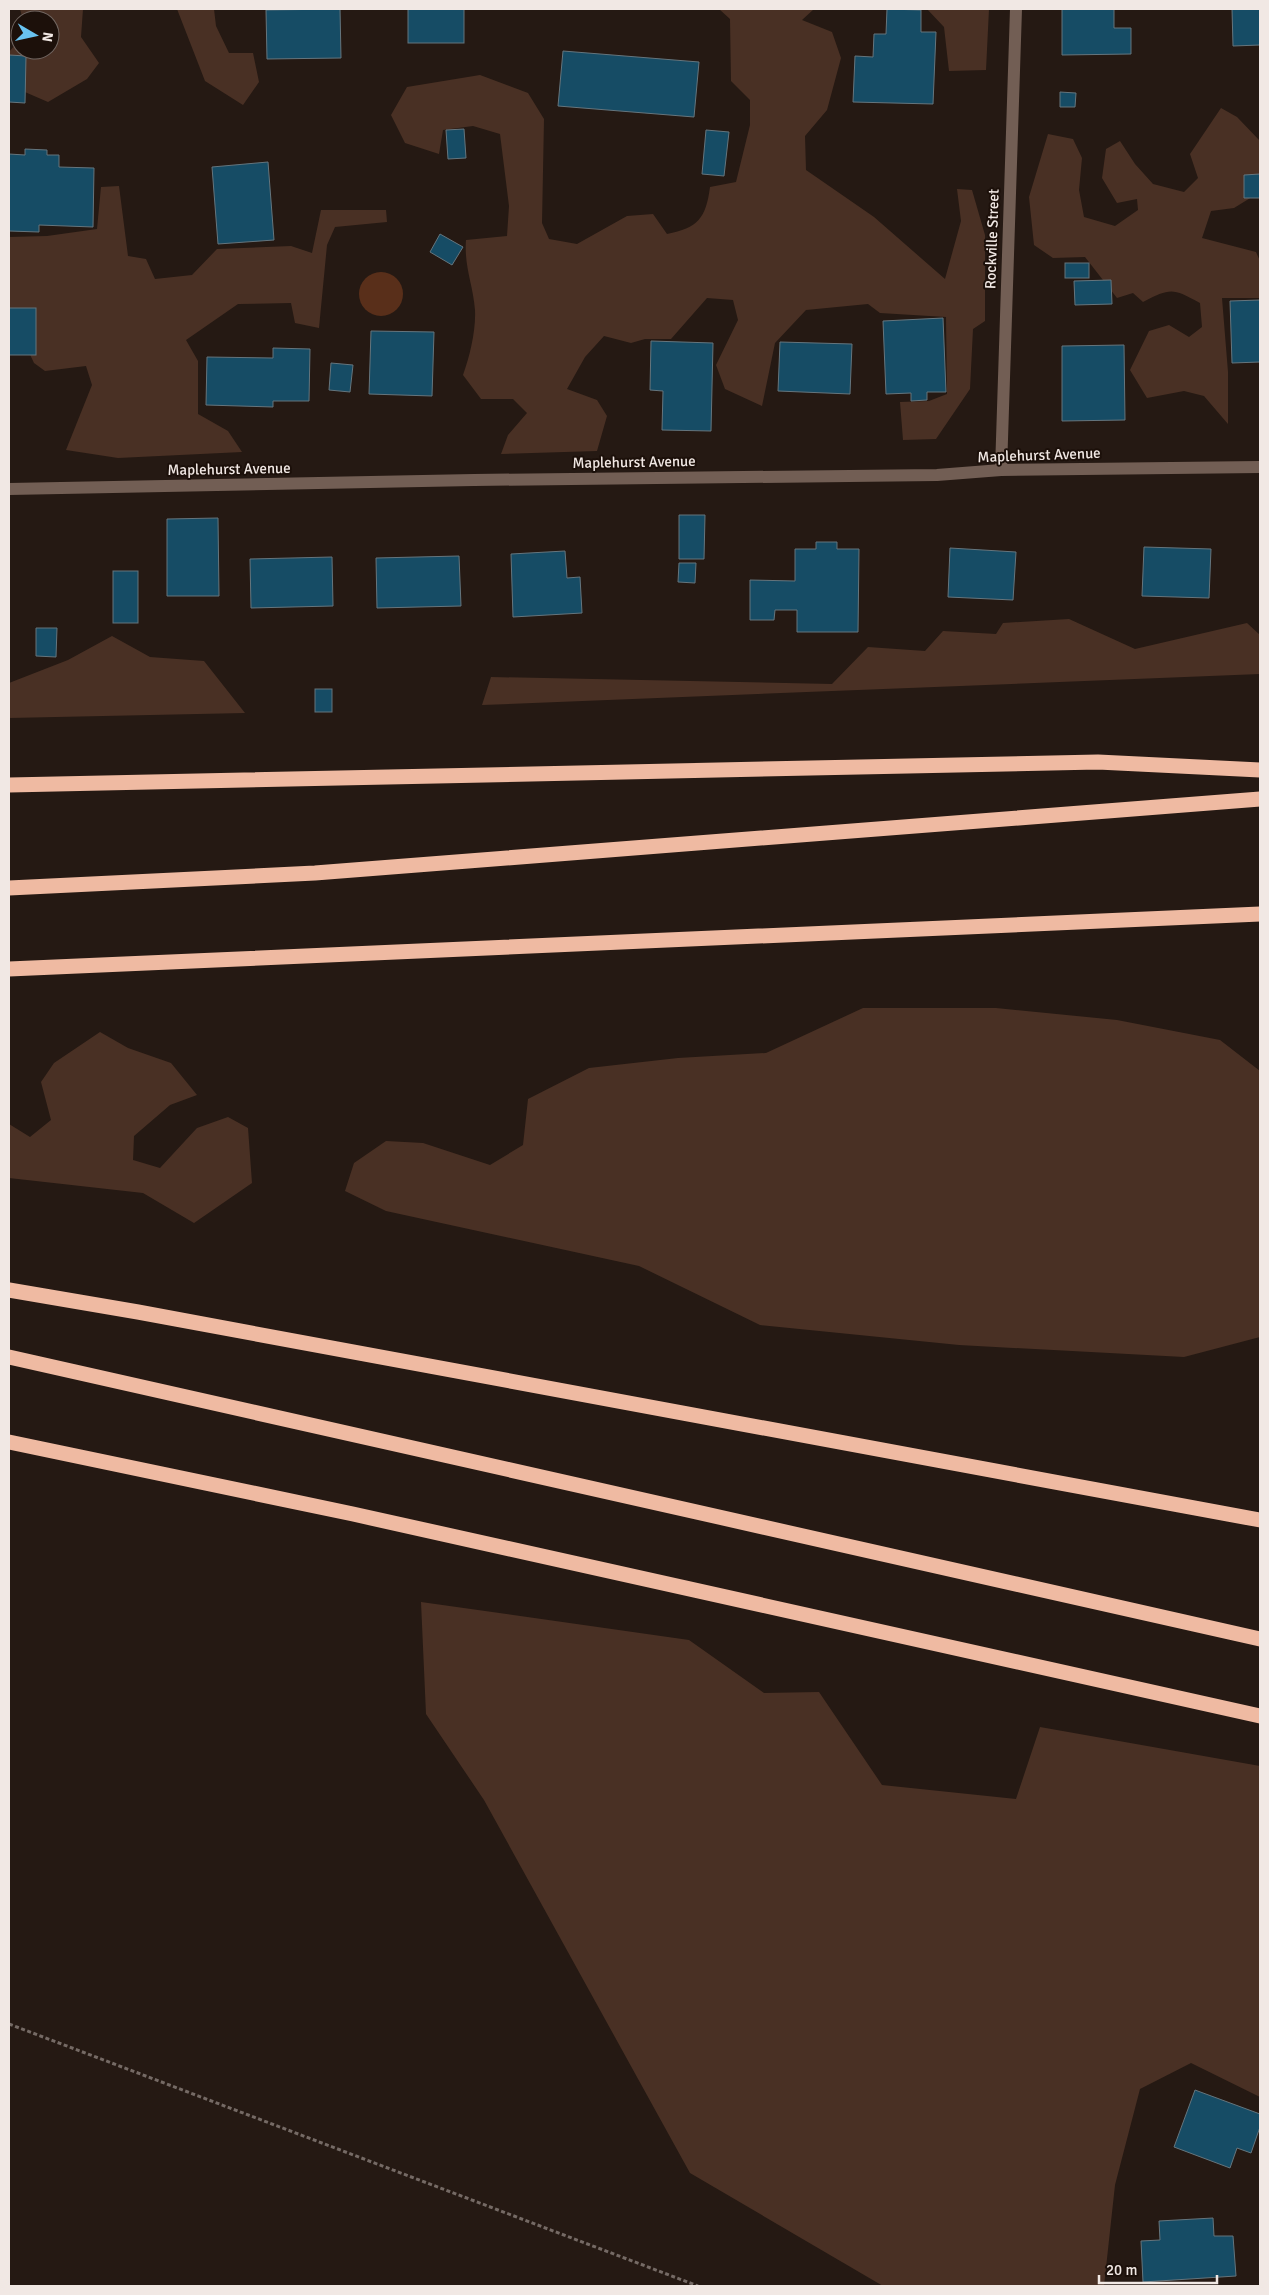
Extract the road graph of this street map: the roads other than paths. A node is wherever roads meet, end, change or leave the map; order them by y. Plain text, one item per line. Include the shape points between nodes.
1 (1016, 9) edge
2 (1260, 467) edge
3 (1001, 470) junction
4 (9, 489) edge
5 (1260, 770) edge
6 (9, 785) edge
7 (1260, 798) edge
8 (9, 888) edge
9 (1260, 914) edge
10 (9, 969) edge
11 (9, 1290) edge
12 (9, 1357) edge
13 (9, 1442) edge
14 (1260, 1520) edge
15 (1260, 1639) edge
16 (1260, 1716) edge

1 - 3 street, Rockville Street
2 - 3 street, Maplehurst Avenue
3 - 4 street, Maplehurst Avenue via 937,475
5 - 6 highway via 1098,762
7 - 8 highway via 316,872
9 - 10 highway
11 - 14 highway
12 - 15 highway
13 - 16 highway via 382,1521

